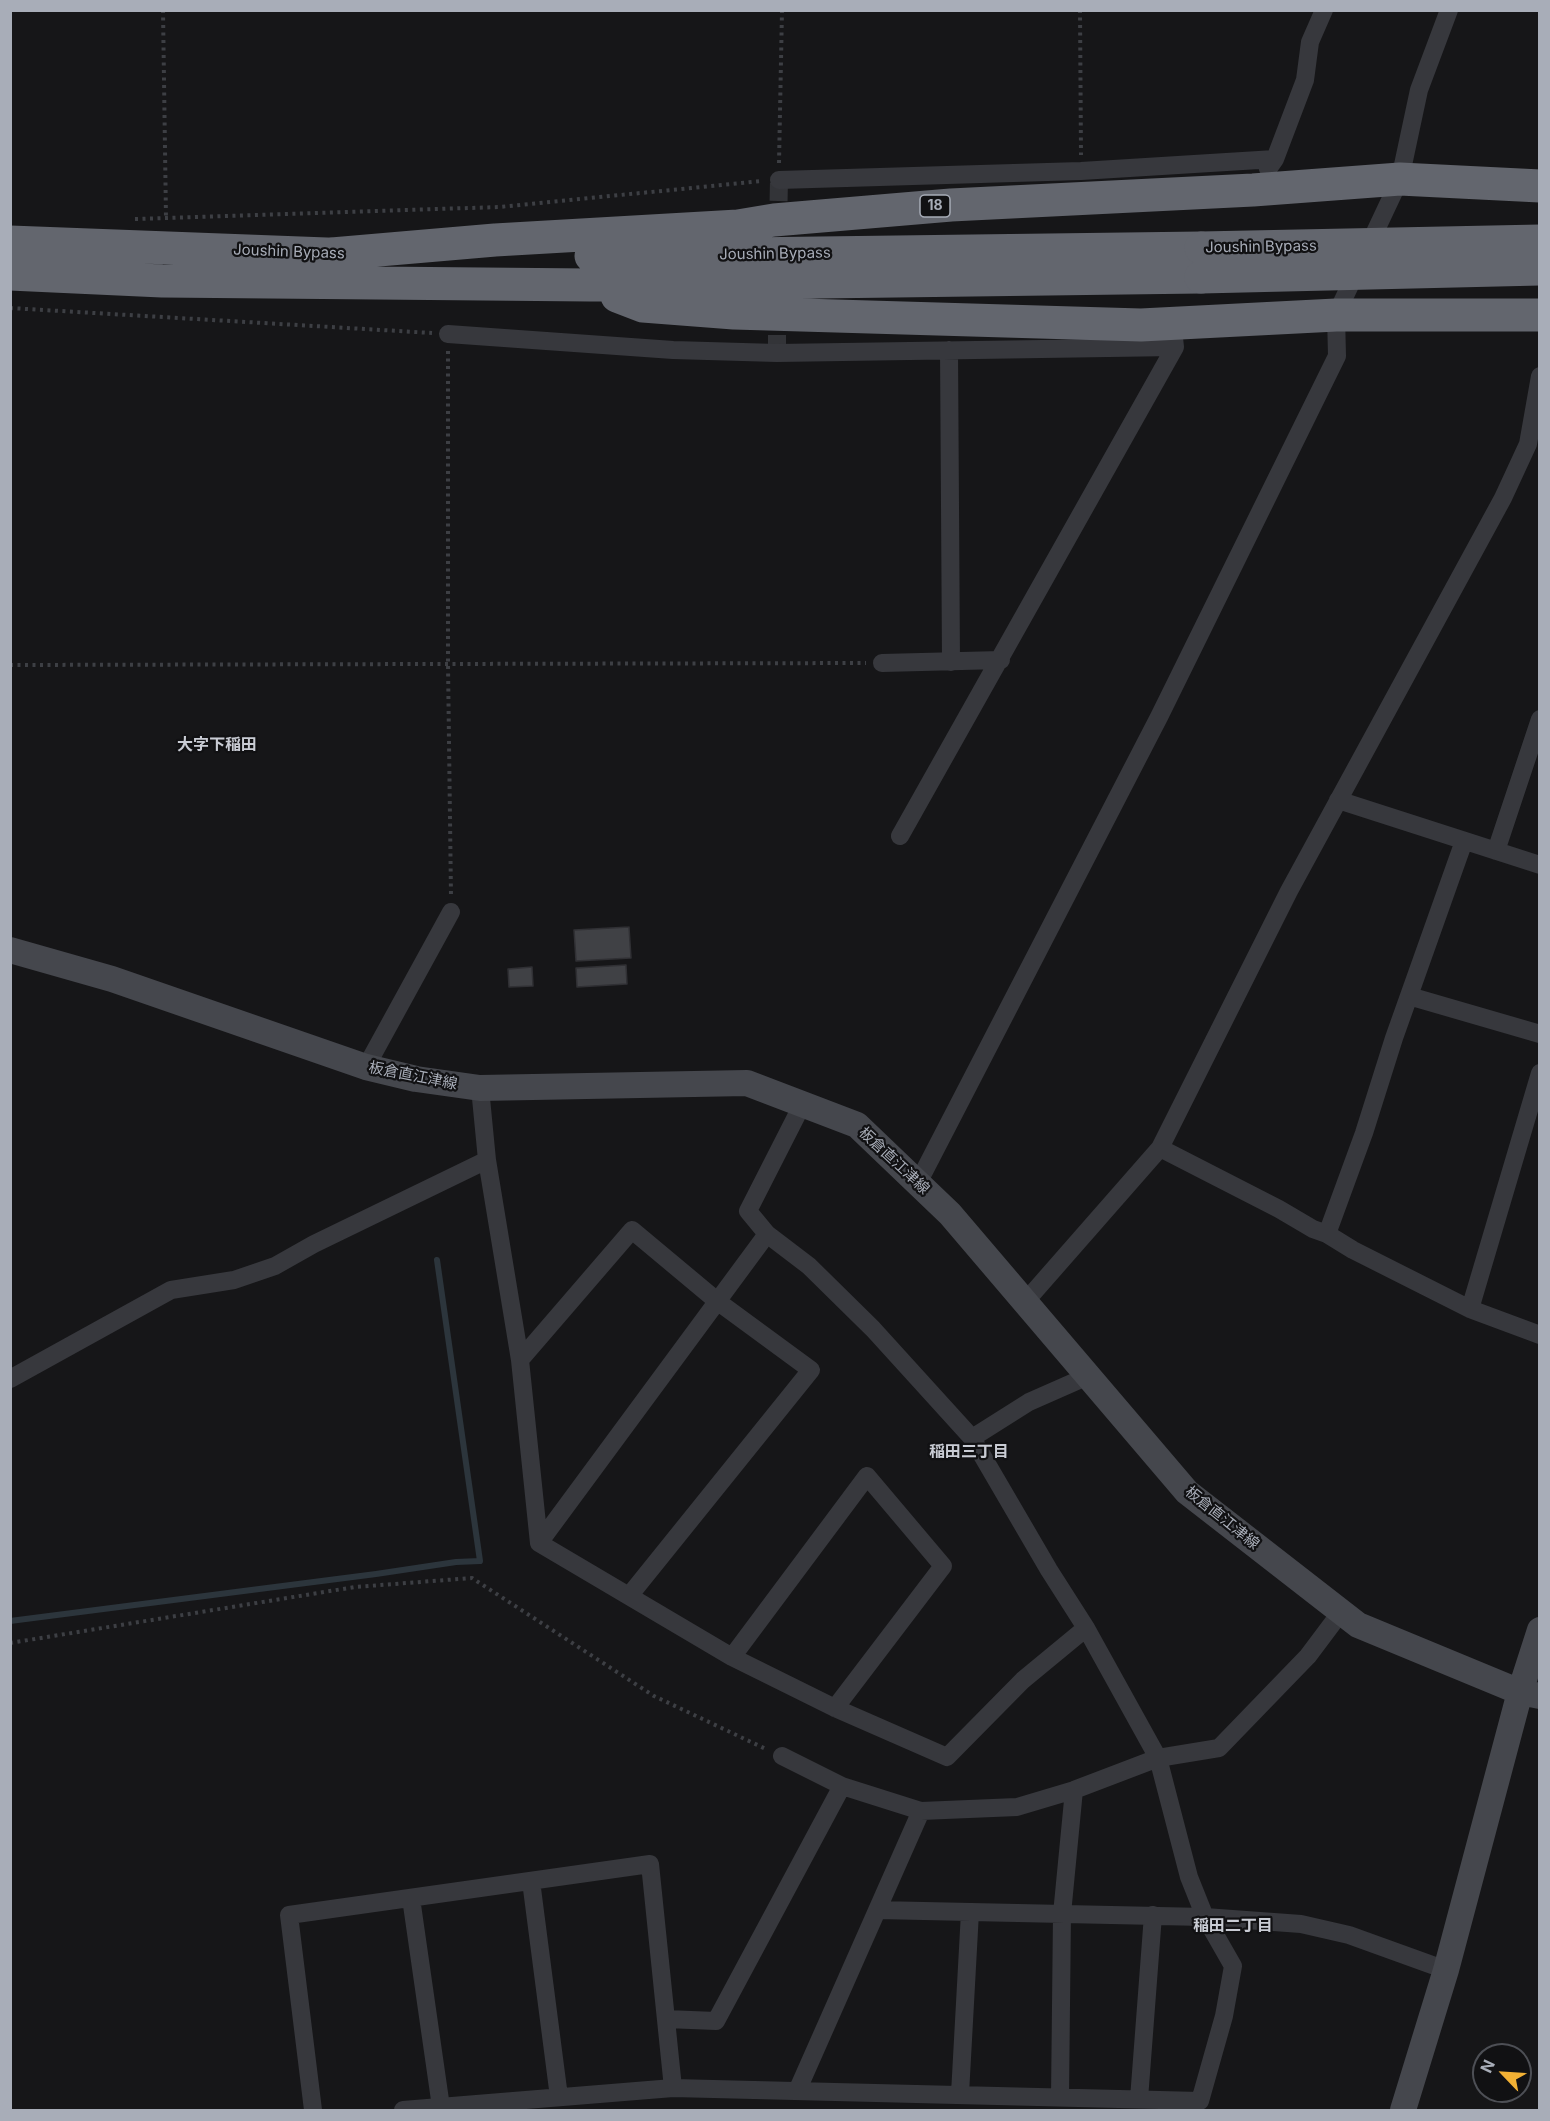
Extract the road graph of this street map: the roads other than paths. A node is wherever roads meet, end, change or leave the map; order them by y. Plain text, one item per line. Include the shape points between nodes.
1 (1324, 10) edge
2 (1449, 10) edge
3 (1275, 159) junction
4 (1400, 179) junction
5 (779, 180) road end
6 (1539, 186) edge
7 (1253, 190) junction
8 (1539, 241) edge
9 (10, 242) edge
10 (332, 254) junction
11 (1201, 263) junction
12 (1539, 269) edge
13 (10, 274) edge
14 (590, 285) junction
15 (1336, 315) junction
16 (1539, 315) edge
17 (448, 334) road end
18 (1174, 336) junction
19 (949, 350) junction
20 (1539, 376) edge
21 (1534, 444) edge
22 (1000, 660) junction
23 (951, 662) junction
24 (882, 663) road end
25 (1539, 719) edge
26 (1338, 800) junction
27 (900, 836) dead end
28 (1464, 841) junction
29 (1496, 851) junction
30 (1539, 865) edge
31 (451, 912) road end
32 (10, 950) edge
33 (1409, 996) junction
34 (1539, 1034) edge
35 (366, 1067) junction
36 (1539, 1073) edge
37 (480, 1088) junction
38 (803, 1103) junction
39 (1160, 1148) junction
40 (487, 1160) junction
41 (918, 1183) junction
42 (767, 1234) junction
43 (1327, 1234) junction
44 (717, 1301) junction
45 (1025, 1302) junction
46 (1470, 1309) junction
47 (1539, 1335) edge
48 (519, 1360) junction
49 (1088, 1376) junction
50 (10, 1379) edge
51 (972, 1438) junction
52 (539, 1543) junction
53 (629, 1596) junction
54 (1341, 1612) junction
55 (1086, 1628) junction
56 (1539, 1630) edge
57 (732, 1657) junction
58 (1530, 1694) edge
59 (836, 1708) junction
60 (782, 1756) road end
61 (1158, 1758) junction
62 (842, 1786) junction
63 (1074, 1790) junction
64 (921, 1811) junction
65 (531, 1881) junction
66 (411, 1898) junction
67 (877, 1910) junction
68 (970, 1912) junction
69 (1062, 1914) junction
70 (1153, 1916) junction
71 (1205, 1917) junction
72 (1446, 1970) junction
73 (666, 2019) junction
74 (672, 2088) junction
75 (798, 2089) junction
76 (960, 2094) junction
77 (559, 2097) junction
78 (1060, 2097) junction
79 (1139, 2099) junction
80 (441, 2107) junction
81 (313, 2110) edge
82 (403, 2110) edge
83 (1403, 2110) edge

1 - 3 street via 1310,42 1305,80
2 - 4 street via 1419,90
3 - 5 street via 1081,171
3 - 7 street
4 - 6 highway, 18
4 - 7 highway, 18
4 - 15 street
7 - 10 highway, 18 via 951,204 738,226
8 - 11 highway, Joushin Bypass / 18, bridge
9 - 10 highway, Joushin Bypass / 18
10 - 11 highway, Joushin Bypass / 18
11 - 12 highway, Joushin Bypass / 18, bridge
11 - 14 highway, Joushin Bypass / 18
13 - 14 highway, Joushin Bypass / 18 via 162,281
14 - 18 highway via 643,306 734,313 1141,325
15 - 16 highway
15 - 18 highway
15 - 41 street via 1337,356 1332,367 1159,717
17 - 19 street via 673,350
18 - 19 street
18 - 22 street
19 - 23 street
20 - 21 street
21 - 26 street
22 - 23 street
22 - 27 street
23 - 24 street
25 - 29 street
26 - 28 street
26 - 39 street
28 - 29 street
28 - 33 street
29 - 30 street
31 - 35 street
32 - 35 main road, 板倉直江津線 via 112,979
33 - 34 street
33 - 43 street
35 - 37 main road, 板倉直江津線
36 - 46 street
37 - 38 main road, 板倉直江津線 via 747,1083
37 - 40 street
38 - 41 main road, 板倉直江津線 via 857,1125
38 - 42 street via 748,1211
39 - 43 street
39 - 45 street
40 - 48 street
40 - 50 street via 275,1266 234,1280 171,1290
41 - 45 main road, 板倉直江津線 via 950,1214
42 - 44 street
42 - 51 street via 809,1266
43 - 46 street
44 - 48 street via 632,1230
44 - 52 street
44 - 53 street via 811,1370
45 - 49 main road, 板倉直江津線
46 - 47 street
48 - 52 street
49 - 51 street via 1029,1402
49 - 54 main road, 板倉直江津線 via 1187,1492
51 - 55 street
52 - 53 street
53 - 57 street
54 - 58 main road, 板倉直江津線 via 1358,1625
54 - 61 street via 1308,1656 1219,1748
55 - 59 street via 1023,1680 947,1757
55 - 61 street
56 - 58 main road
57 - 59 street
57 - 59 street via 867,1476 943,1566
58 - 72 main road
60 - 62 street
61 - 63 street
61 - 71 street via 1189,1877
62 - 64 street
62 - 73 street via 716,2021
63 - 64 street via 1017,1807
63 - 69 street
64 - 67 street
65 - 66 street
65 - 73 street via 650,1864
65 - 77 street
66 - 80 street
66 - 81 street via 289,1915
67 - 68 street
67 - 75 street
68 - 69 street
68 - 76 street
69 - 70 street
69 - 78 street
70 - 71 street
70 - 79 street
71 - 72 street via 1301,1924 1349,1935
71 - 79 street via 1233,1966 1224,2016 1200,2101
72 - 83 main road
73 - 74 street
74 - 75 street
74 - 77 street
75 - 76 street
76 - 78 street
77 - 80 street
78 - 79 street
80 - 82 street

